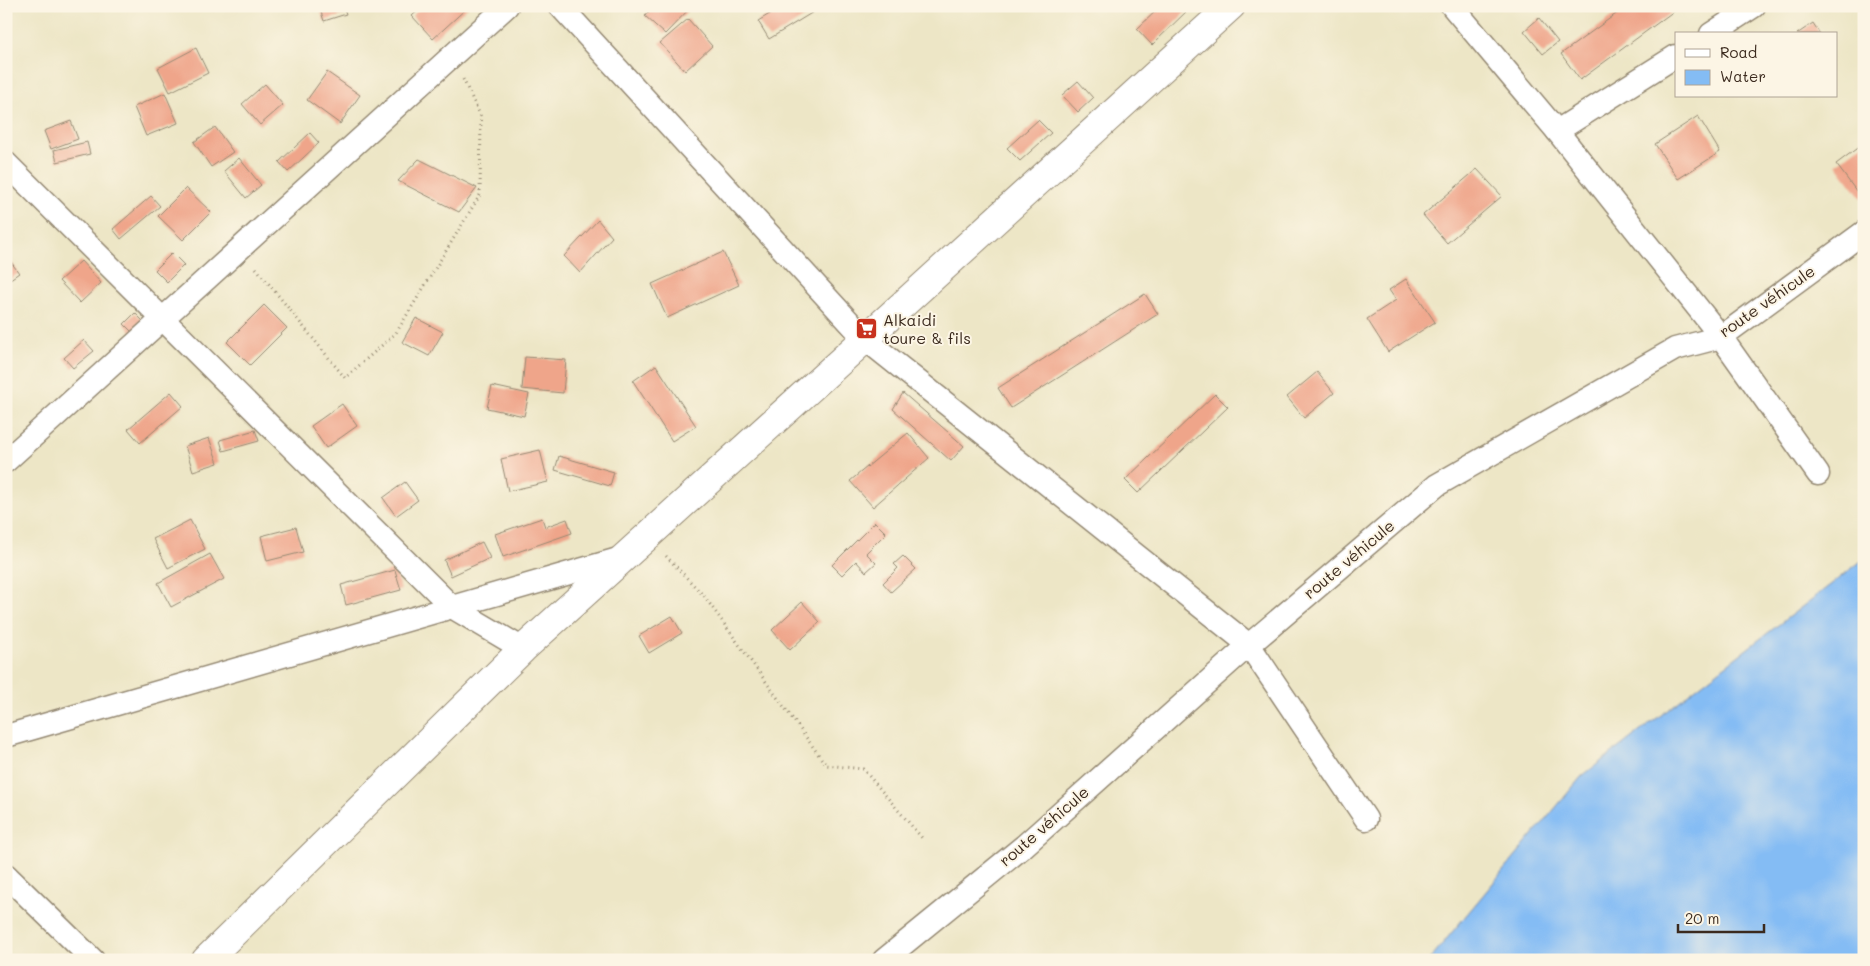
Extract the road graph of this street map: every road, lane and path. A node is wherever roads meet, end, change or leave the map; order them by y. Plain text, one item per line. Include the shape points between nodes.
1 (506, 6) edge
2 (560, 6) edge
3 (1231, 6) edge
4 (1452, 6) edge
5 (1754, 6) edge
6 (1714, 32) edge
7 (452, 56) junction
8 (1675, 57) edge
9 (1557, 130) junction
10 (6, 163) edge
11 (1864, 232) edge
12 (239, 247) junction
13 (162, 318) junction
14 (1721, 337) junction
15 (866, 340) junction
16 (6, 461) edge
17 (1818, 474) dead end
18 (647, 536) junction
19 (625, 557) junction
20 (452, 607) junction
21 (1249, 645) junction
22 (523, 649) junction
23 (6, 736) edge
24 (1366, 819) dead end
25 (922, 838) dead end
26 (6, 874) edge
27 (92, 960) edge
28 (206, 960) edge
29 (884, 960) edge

1 - 7 street
2 - 15 street
3 - 15 main road
4 - 9 street
5 - 6 street
7 - 12 street
7 - 12 path via 481,118 480,195 396,333 345,378
8 - 9 street
9 - 14 street
10 - 13 street
11 - 14 street, route véhicule
12 - 13 street
13 - 16 street
13 - 20 street
14 - 17 street
14 - 21 street, route véhicule via 1675,349 1436,485
15 - 18 main road
15 - 21 street
18 - 19 main road
18 - 25 path via 704,596 826,765 863,768
19 - 20 street
19 - 22 main road
20 - 22 street
20 - 23 street
21 - 24 street
21 - 29 street, route véhicule via 1024,846
22 - 28 main road
26 - 27 street

